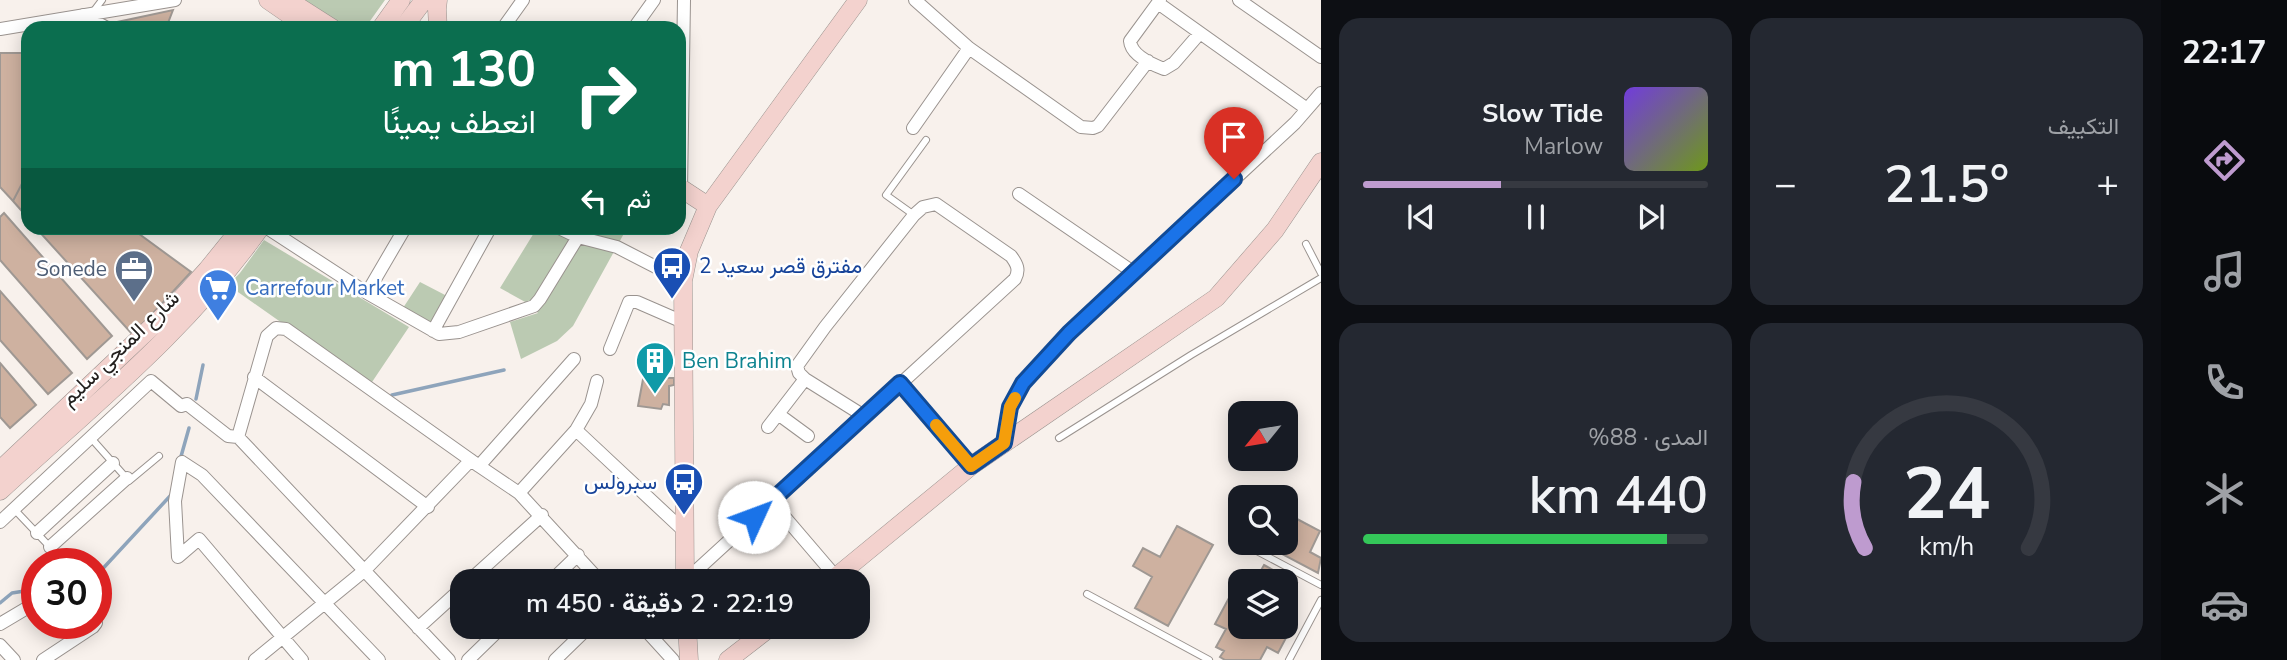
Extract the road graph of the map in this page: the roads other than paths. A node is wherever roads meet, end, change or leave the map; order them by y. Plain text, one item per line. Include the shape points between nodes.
1 (102, 0) edge
2 (175, 0) edge
3 (268, 0) edge
4 (288, 0) edge
5 (424, 0) edge
6 (438, 0) edge
7 (523, 0) edge
8 (654, 0) edge
9 (684, 0) edge
10 (858, 0) edge
11 (915, 0) edge
12 (1239, 0) edge
13 (1159, 2) edge
14 (88, 14) junction
15 (403, 18) edge
16 (47, 21) edge
17 (98, 21) edge
18 (299, 21) edge
19 (321, 21) edge
20 (438, 21) edge
21 (508, 21) edge
22 (639, 21) edge
23 (684, 21) edge
24 (21, 25) edge
25 (0, 29) edge
26 (1200, 33) junction
27 (969, 48) junction
28 (1321, 57) edge
29 (1148, 61) junction
30 (1321, 93) edge
31 (1307, 109) junction
32 (913, 128) dead end
33 (926, 140) dead end
34 (1321, 162) edge
35 (686, 192) edge
36 (1019, 194) dead end
37 (708, 206) junction
38 (914, 215) junction
39 (235, 235) edge
40 (255, 235) edge
41 (278, 235) edge
42 (401, 235) edge
43 (486, 235) edge
44 (574, 235) edge
45 (578, 237) junction
46 (1306, 244) dead end
47 (1133, 272) junction
48 (1321, 272) edge
49 (1321, 278) edge
50 (683, 281) junction
51 (367, 293) junction
52 (683, 322) junction
53 (433, 331) junction
54 (611, 349) dead end
55 (574, 359) dead end
56 (254, 377) junction
57 (805, 379) junction
58 (597, 381) dead end
59 (900, 383) junction
60 (778, 414) junction
61 (864, 416) junction
62 (768, 427) dead end
63 (576, 430) junction
64 (808, 436) dead end
65 (238, 437) junction
66 (90, 438) junction
67 (1059, 438) dead end
68 (1004, 443) junction
69 (159, 456) dead end
70 (113, 463) junction
71 (475, 463) junction
72 (971, 466) junction
73 (0, 470) edge
74 (127, 478) junction
75 (0, 491) edge
76 (519, 492) junction
77 (771, 501) junction
78 (428, 507) junction
79 (14, 509) junction
80 (542, 515) junction
81 (0, 522) edge
82 (683, 530) junction
83 (37, 533) junction
84 (50, 547) joint
85 (578, 555) junction
86 (1264, 555) edge
87 (482, 569) edge
88 (563, 569) edge
89 (590, 569) edge
90 (685, 569) edge
91 (698, 569) edge
92 (826, 569) edge
93 (846, 569) edge
94 (365, 570) junction
95 (1321, 585) edge
96 (1087, 594) dead end
97 (450, 599) edge
98 (1321, 600) edge
99 (325, 603) junction
100 (21, 612) edge
101 (0, 624) edge
102 (418, 628) junction
103 (283, 638) junction
104 (75, 639) edge
105 (490, 639) edge
106 (577, 639) edge
107 (654, 639) edge
108 (688, 639) edge
109 (755, 639) edge
110 (0, 645) edge
111 (14, 660) edge
112 (43, 660) edge
113 (255, 660) edge
114 (302, 660) edge
115 (379, 660) edge
116 (449, 660) edge
117 (468, 660) edge
118 (555, 660) edge
119 (673, 660) edge
120 (689, 660) edge
121 (728, 660) edge
122 (1209, 660) edge
123 (1289, 660) edge

1 - 14 lane
2 - 14 street
3 - 18 street
4 - 19 street
5 - 15 street
6 - 20 street
7 - 21 street
8 - 22 street
9 - 23 street
10 - 37 street
11 - 27 street
12 - 28 street
13 - 26 street
13 - 29 street via 1130,41 1131,49
14 - 16 street
14 - 17 street
24 - 25 street
26 - 29 street via 1169,67
26 - 31 street
27 - 29 street via 1087,128 1098,126
27 - 32 street
30 - 31 street
31 - 47 street
33 - 38 lane via 886,195
34 - 68 street via 1275,230 1216,298
35 - 37 street
36 - 47 street
37 - 50 street
38 - 57 street via 797,366
38 - 59 street via 929,205 944,208 1011,256 1018,273
39 - 73 street, شارع المنجي سليم via 177,303
40 - 75 street, شارع المنجي سليم via 183,320
41 - 51 street
42 - 51 street
43 - 53 street
44 - 45 street
45 - 50 street via 617,247
45 - 53 street via 534,306 459,332
46 - 48 lane
47 - 68 street via 1023,383 1010,407
49 - 67 lane
50 - 52 street
51 - 53 street
52 - 54 street via 629,302
52 - 82 street
55 - 71 street
56 - 65 street
56 - 71 street via 268,333 286,329
56 - 78 street
57 - 60 street
57 - 61 street
58 - 63 street via 592,404
59 - 61 street
59 - 72 street
60 - 62 street
60 - 64 street
61 - 77 street
63 - 76 street
63 - 82 street
65 - 66 street via 228,436 187,404 181,406 151,381
65 - 94 street
66 - 70 lane
66 - 79 street
68 - 72 street
69 - 74 lane via 129,481
70 - 74 lane
70 - 83 street
71 - 76 street
71 - 78 street
72 - 93 street
74 - 84 street
76 - 80 street
77 - 91 street
77 - 92 street
78 - 94 street
79 - 81 street
79 - 83 lane
80 - 85 street
80 - 87 street
82 - 90 street
83 - 84 lane
85 - 88 street
85 - 89 street
86 - 95 lane
94 - 99 street
94 - 102 street
96 - 122 lane
97 - 102 street
98 - 123 lane
99 - 103 street
99 - 103 street via 202,475 182,462 175,501 178,557 199,539
99 - 115 street
100 - 101 street
102 - 116 street
103 - 113 street
103 - 114 street
104 - 112 street
105 - 117 street
106 - 118 street
107 - 119 street
108 - 120 street
109 - 121 street
110 - 111 street

